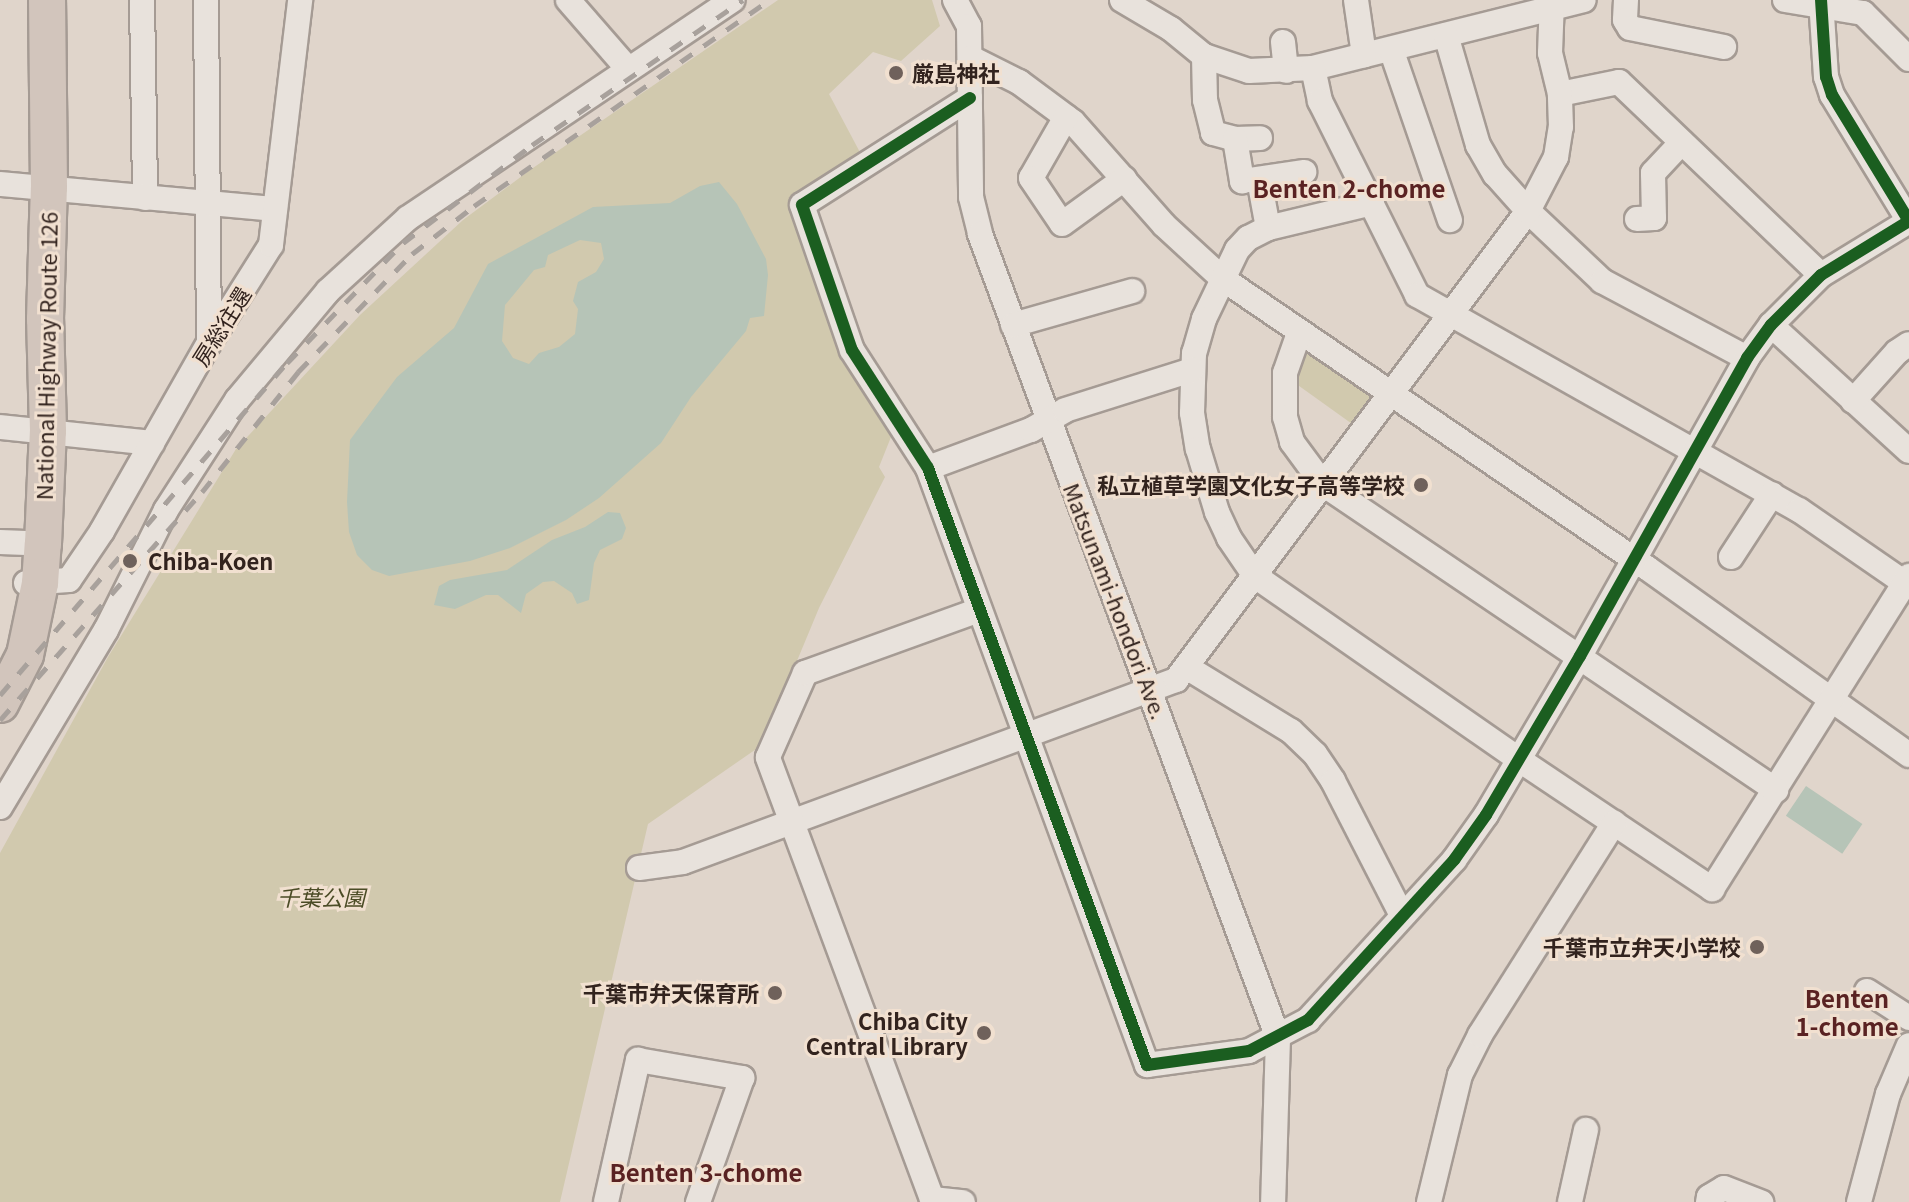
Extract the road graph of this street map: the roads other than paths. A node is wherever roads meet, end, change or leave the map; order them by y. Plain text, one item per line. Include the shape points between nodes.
1 (30, 0) edge
2 (47, 0) edge
3 (142, 0) edge
4 (206, 0) edge
5 (300, 0) edge
6 (568, 0) edge
7 (732, 0) edge
8 (955, 0) edge
9 (1122, 0) edge
10 (1356, 0) edge
11 (1584, 0) edge
12 (1626, 0) edge
13 (1785, 0) edge
14 (1552, 4) edge
15 (1821, 4) edge
16 (1446, 35) junction
17 (1283, 42) dead end
18 (1724, 47) dead end
19 (1391, 49) junction
20 (1364, 55) junction
21 (1204, 56) junction
22 (971, 58) junction
23 (1909, 59) edge
24 (1313, 68) junction
25 (628, 69) junction
26 (1286, 71) junction
27 (1560, 94) junction
28 (970, 98) junction
29 (1066, 117) junction
30 (1260, 138) dead end
31 (1235, 139) junction
32 (1682, 142) junction
33 (1304, 172) dead end
34 (1124, 179) junction
35 (1259, 179) junction
36 (26, 186) edge
37 (145, 198) junction
38 (1372, 203) junction
39 (206, 204) junction
40 (275, 209) junction
41 (1528, 211) junction
42 (1637, 219) dead end
43 (1450, 220) dead end
44 (1909, 221) edge
45 (1268, 228) junction
46 (1821, 275) junction
47 (1223, 279) junction
48 (1132, 291) dead end
49 (1449, 315) junction
50 (1013, 325) junction
51 (1771, 325) junction
52 (1299, 333) junction
53 (209, 343) junction
54 (1909, 344) edge
55 (1747, 358) junction
56 (1192, 370) junction
57 (1389, 393) junction
58 (1853, 401) junction
59 (1047, 420) junction
60 (26, 429) edge
61 (152, 443) junction
62 (1697, 451) junction
63 (1909, 451) edge
64 (928, 468) junction
65 (1323, 484) junction
66 (1772, 494) junction
67 (13, 543) edge
68 (1731, 557) dead end
69 (1634, 560) junction
70 (1255, 576) junction
71 (1907, 582) edge
72 (32, 583) junction
73 (979, 610) junction
74 (1580, 656) junction
75 (0, 664) edge
76 (1188, 668) junction
77 (1149, 690) junction
78 (1832, 698) junction
79 (0, 704) edge
80 (1025, 736) junction
81 (1909, 755) edge
82 (1518, 759) junction
83 (1776, 790) junction
84 (0, 807) edge
85 (793, 822) junction
86 (1614, 823) junction
87 (639, 868) dead end
88 (1402, 915) junction
89 (1867, 991) dead end
90 (1909, 1018) edge
91 (1278, 1038) junction
92 (1909, 1045) edge
93 (1586, 1130) dead end
94 (931, 1200) edge
95 (606, 1202) edge
96 (698, 1202) edge
97 (963, 1202) edge
98 (1273, 1202) edge
99 (1429, 1202) edge
100 (1570, 1202) edge
101 (1708, 1202) edge
102 (1761, 1202) edge
103 (1859, 1202) edge

1 - 36 highway, National Highway Route 126
2 - 36 highway, National Highway Route 126
3 - 37 street
4 - 39 street
5 - 40 street, 房総往還
6 - 25 street
7 - 25 street
8 - 22 street, Matsunami-hondori Ave. via 969,26
9 - 21 street
10 - 20 street
11 - 14 street
12 - 18 street via 1630,28
13 - 15 street
14 - 16 street
14 - 27 street via 1550,53
15 - 23 street via 1863,13
15 - 44 street via 1832,95
16 - 19 street
16 - 41 street via 1478,145
17 - 26 street
19 - 20 street
19 - 43 street
20 - 24 street
21 - 26 street via 1249,71
21 - 31 street via 1205,100 1213,133
22 - 28 street, Matsunami-hondori Ave.
22 - 29 street via 1019,82
24 - 26 street
24 - 38 street via 1320,101
25 - 84 street via 408,218 328,291 237,400 166,510 106,630
27 - 32 street via 1619,82
27 - 41 street via 1556,157
28 - 50 street, Matsunami-hondori Ave. via 971,197
28 - 64 street via 802,205 852,350
29 - 34 street
29 - 34 street via 1031,178 1062,224
30 - 31 street
31 - 35 street via 1242,181
32 - 42 street via 1653,173 1654,218
32 - 46 street
33 - 35 street
34 - 47 street
35 - 45 street
36 - 37 street
36 - 60 highway, National Highway Route 126 via 45,319
37 - 39 street
38 - 45 street
38 - 49 street via 1417,295
39 - 40 street
39 - 53 street
40 - 53 street, 房総往還 via 271,245
41 - 49 street
41 - 55 street via 1602,281
44 - 46 street
45 - 47 street via 1237,250
46 - 51 street
47 - 52 street
47 - 56 street via 1204,319
48 - 50 street
49 - 57 street
49 - 62 street
50 - 59 street, Matsunami-hondori Ave.
51 - 55 street
51 - 58 street
52 - 57 street
52 - 65 street via 1285,373 1285,417 1292,442
53 - 61 street, 房総往還
54 - 58 street
55 - 62 street
56 - 59 street
56 - 70 street via 1196,437 1217,512
57 - 65 street
57 - 69 street
58 - 63 street
59 - 64 street
59 - 77 street, Matsunami-hondori Ave.
60 - 61 street
60 - 67 highway, National Highway Route 126
60 - 72 highway, National Highway Route 126
61 - 72 street, 房総往還 via 69,580
62 - 66 street
62 - 69 street
64 - 73 street
65 - 70 street
65 - 74 street
66 - 68 street
66 - 71 street
67 - 72 highway, National Highway Route 126
69 - 74 street
69 - 78 street
70 - 76 street
70 - 82 street
71 - 78 street
72 - 75 highway, National Highway Route 126
72 - 79 highway, National Highway Route 126 via 25,655
73 - 80 street
73 - 85 street via 805,673 768,757
74 - 82 street
74 - 83 street
76 - 77 street via 1176,680
76 - 88 street via 1291,731 1315,754
77 - 80 street
77 - 91 street, Matsunami-hondori Ave.
78 - 81 street
78 - 83 street
80 - 85 street
80 - 91 street via 1147,1065 1249,1051
82 - 86 street
82 - 88 street via 1454,860
83 - 86 street via 1712,889
85 - 87 street via 683,862
85 - 94 street
86 - 99 street via 1460,1075
88 - 91 street via 1308,1020
89 - 90 street
91 - 98 street, Matsunami-hondori Ave.
92 - 103 street via 1888,1094
93 - 100 street
94 - 97 street
95 - 96 street via 638,1060 742,1078
101 - 102 street via 1724,1188

